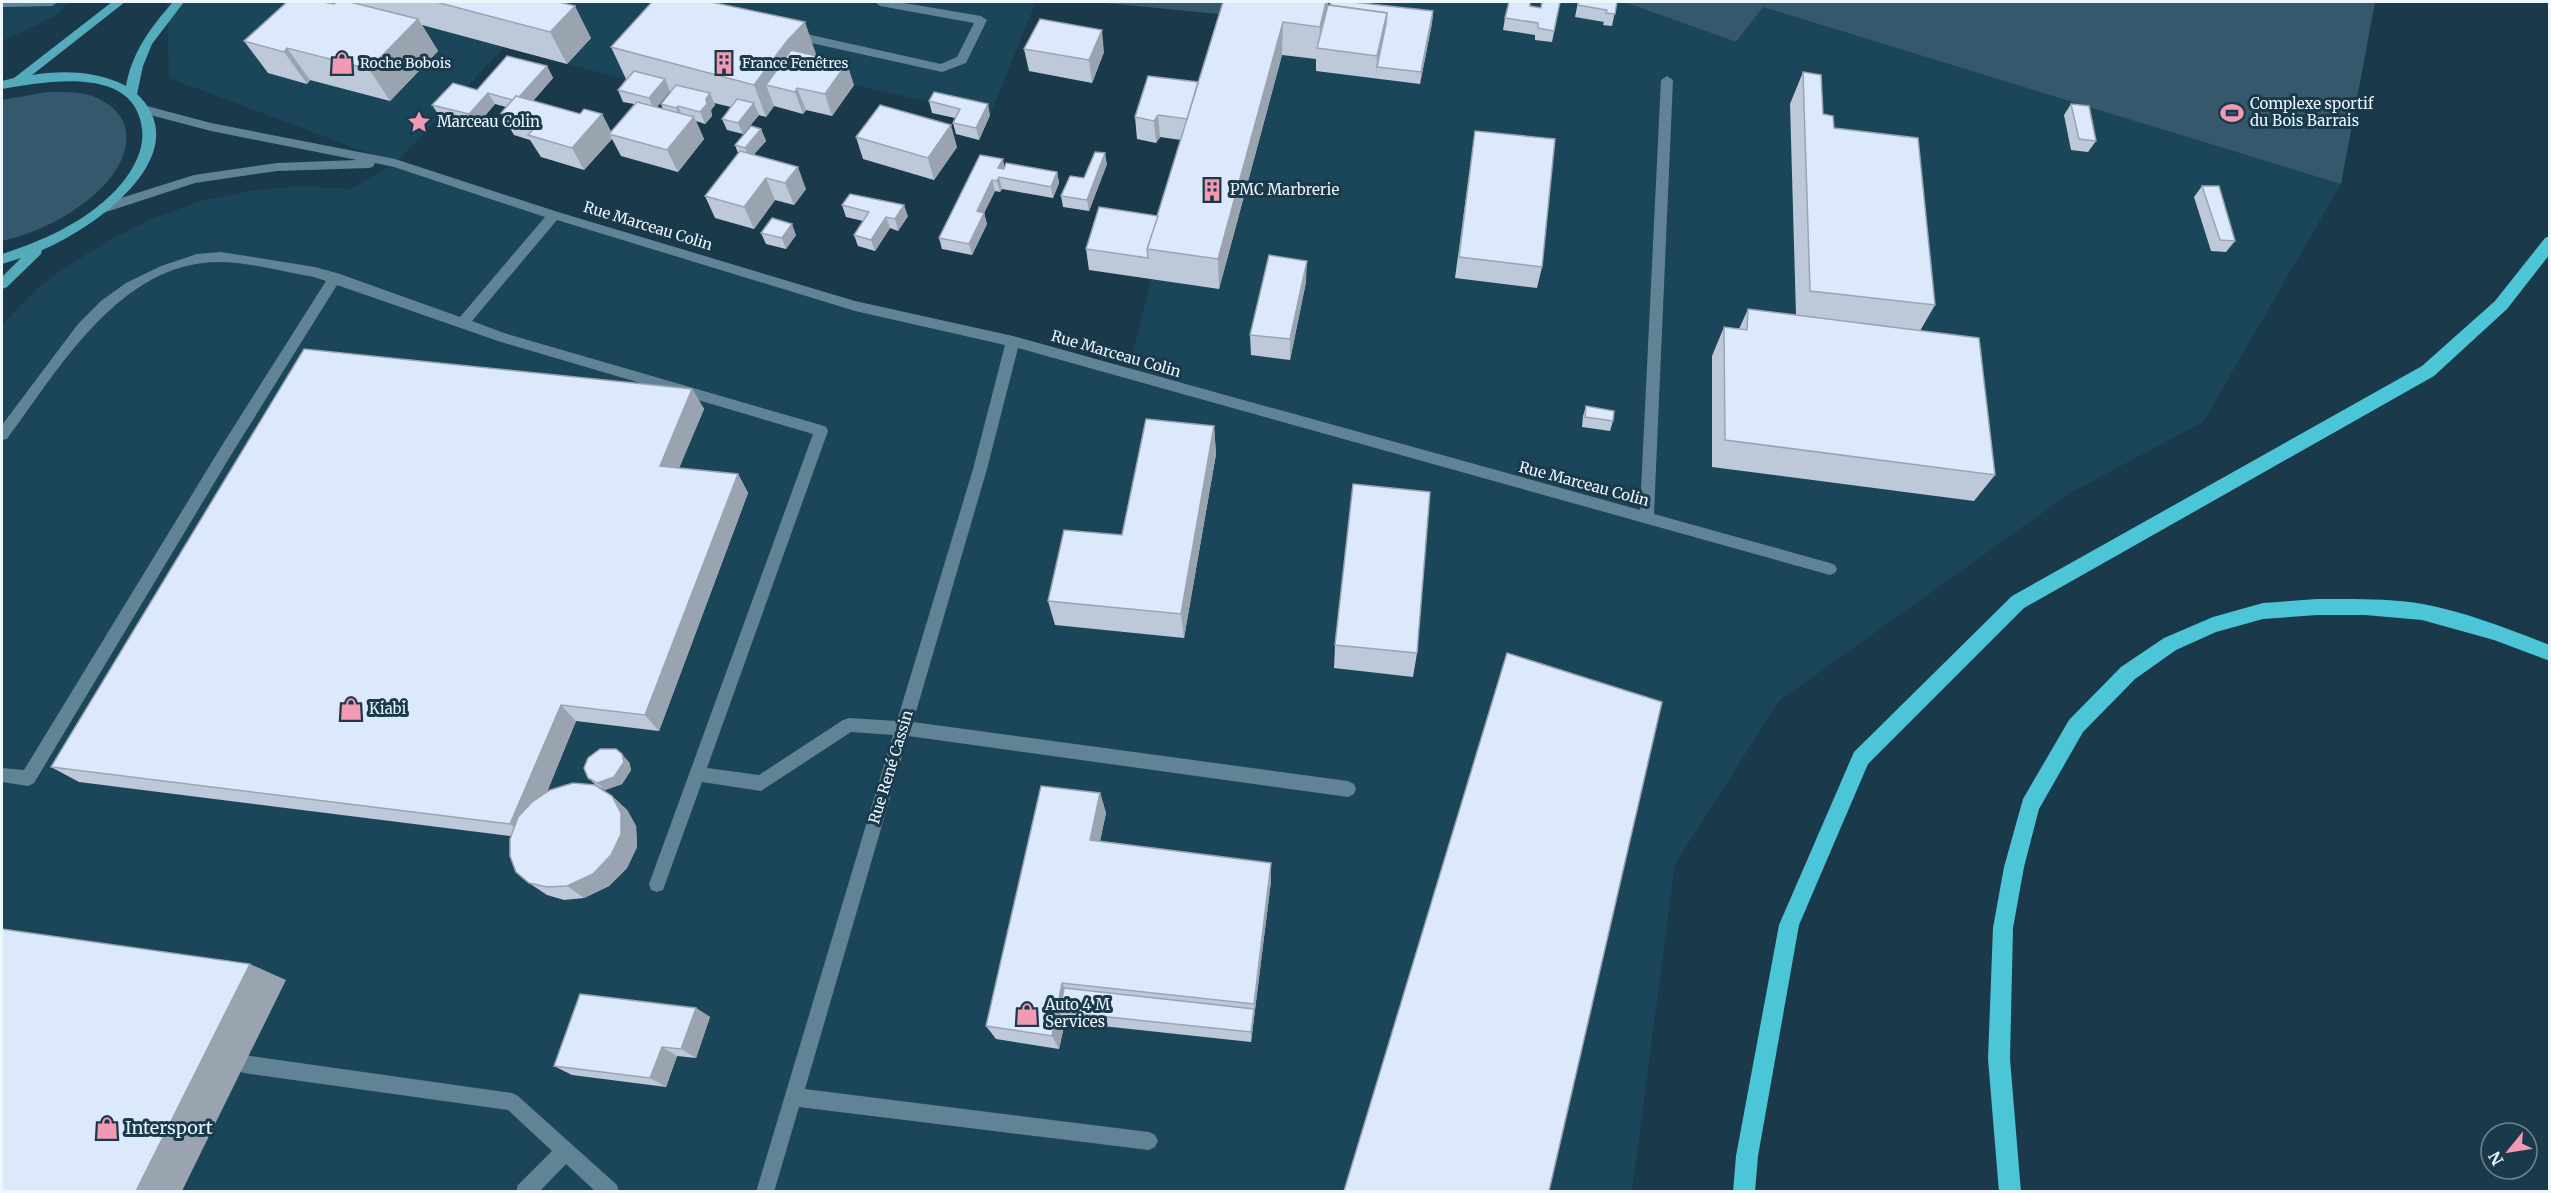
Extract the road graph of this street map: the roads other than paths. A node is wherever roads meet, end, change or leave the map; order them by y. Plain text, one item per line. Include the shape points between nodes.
1 (52, 2) edge
2 (119, 2) edge
3 (179, 2) edge
4 (880, 2) edge
5 (2, 3) edge
6 (783, 33) edge
7 (1667, 80) dead end
8 (16, 81) junction
9 (2, 85) edge
10 (130, 94) junction
11 (143, 109) junction
12 (396, 163) junction
13 (103, 208) junction
14 (554, 215) junction
15 (2550, 242) edge
16 (43, 245) junction
17 (2, 259) edge
18 (335, 277) junction
19 (2, 284) edge
20 (463, 323) junction
21 (1013, 341) junction
22 (2, 435) edge
23 (1647, 518) junction
24 (1830, 569) dead end
25 (2550, 653) edge
26 (902, 728) junction
27 (696, 774) junction
28 (2, 775) edge
29 (1348, 789) dead end
30 (657, 884) dead end
31 (244, 1064) dead end
32 (792, 1097) junction
33 (1149, 1141) dead end
34 (566, 1150) junction
35 (525, 1191) edge
36 (610, 1191) edge
37 (765, 1191) edge
38 (1744, 1191) edge
39 (2010, 1191) edge

1 - 5 street
2 - 8 main road
3 - 10 main road via 145,44
4 - 6 street via 981,20 962,60 942,68
7 - 23 street
8 - 9 main road
8 - 10 main road via 82,77 109,83
10 - 11 main road
11 - 12 street, Rue Marceau Colin via 211,127
11 - 13 main road via 149,139 145,156 136,173
12 - 13 street, Rue Marceau Colin via 277,167 194,179
12 - 14 street, Rue Marceau Colin
13 - 16 main road
14 - 20 street
14 - 21 street, Rue Marceau Colin via 855,306
15 - 38 highway via 2501,305 2428,371 2018,602 1861,758 1789,925 1747,1155
16 - 17 main road
16 - 19 main road
18 - 20 street
18 - 22 street via 222,257 166,269 106,305 83,328
18 - 28 street via 28,778
20 - 27 street via 821,431
21 - 23 street, Rue Marceau Colin
21 - 26 street, Rue René Cassin via 980,469
23 - 24 street, Rue Marceau Colin
25 - 39 highway via 2496,632 2422,612 2317,607 2262,611 2213,625 2170,644 2128,673 2076,726 2030,806 2014,867 2003,927 1999,1059
26 - 27 street via 849,725 761,783
26 - 29 street
26 - 32 street, Rue René Cassin
27 - 30 street
31 - 34 street via 513,1102
32 - 33 street
32 - 37 street, Rue René Cassin
34 - 35 street
34 - 36 street

